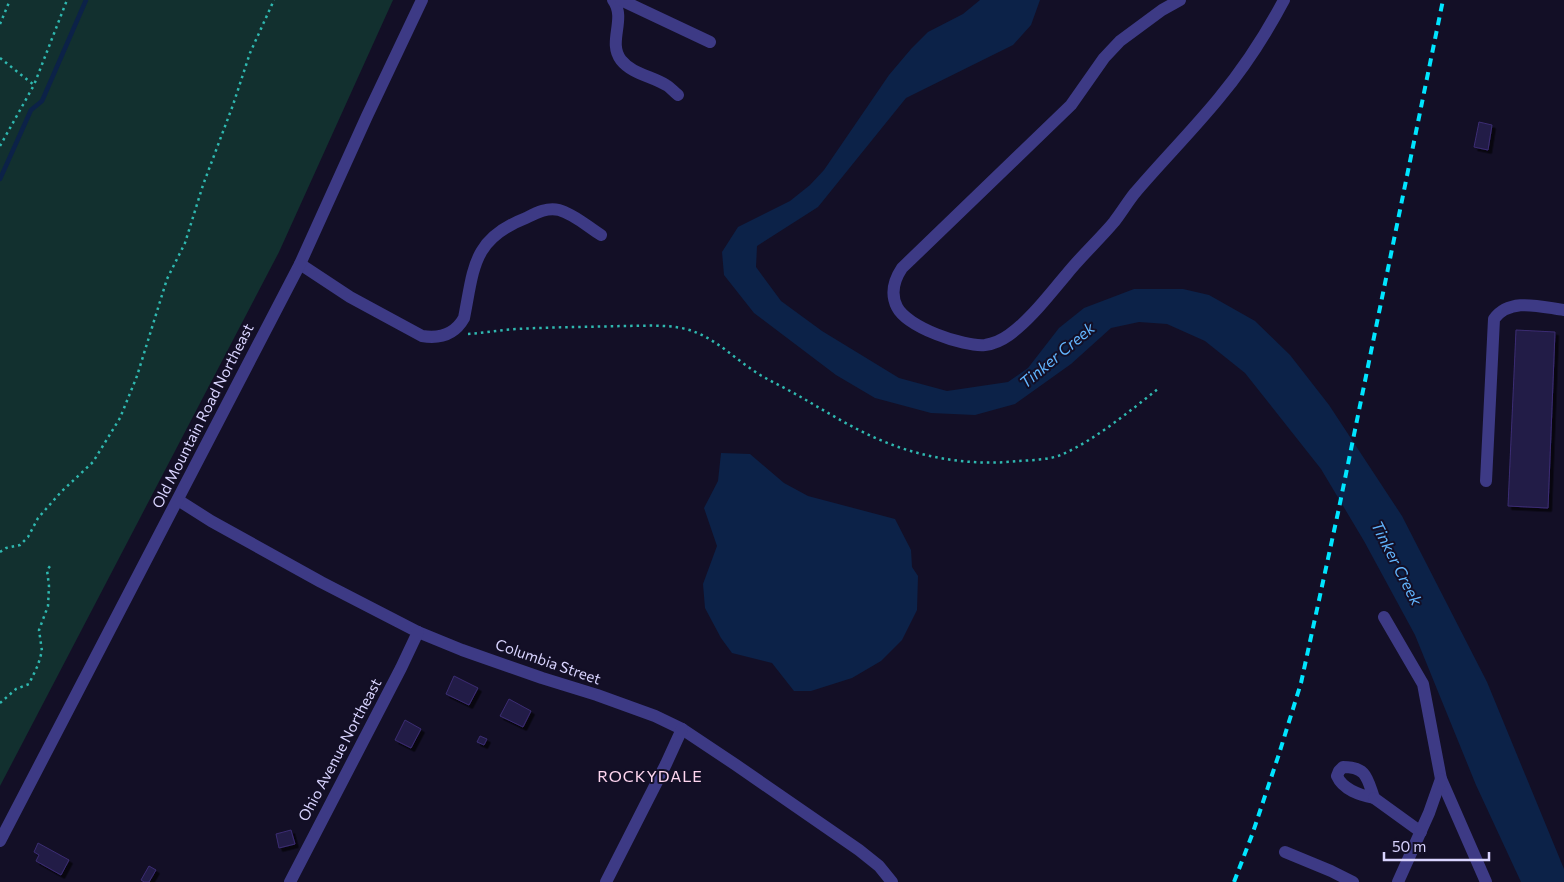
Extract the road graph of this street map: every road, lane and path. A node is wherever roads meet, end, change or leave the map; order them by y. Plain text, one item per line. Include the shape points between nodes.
1 (10, 0) edge
2 (67, 0) edge
3 (274, 0) edge
4 (422, 0) edge
5 (613, 0) edge
6 (622, 0) edge
7 (1180, 0) edge
8 (1284, 0) edge
9 (0, 24) edge
10 (710, 42) dead end
11 (0, 58) edge
12 (34, 85) junction
13 (678, 95) dead end
14 (0, 146) edge
15 (601, 235) dead end
16 (300, 264) junction
17 (1564, 310) edge
18 (449, 334) junction
19 (1159, 388) dead end
20 (1486, 481) dead end
21 (178, 500) junction
22 (0, 552) edge
23 (51, 565) dead end
24 (1384, 617) dead end
25 (418, 632) junction
26 (0, 703) edge
27 (682, 730) junction
28 (1441, 779) junction
29 (1374, 798) dead end
30 (1421, 832) junction
31 (0, 841) edge
32 (1285, 852) dead end
33 (891, 881) edge
34 (290, 882) edge
35 (606, 882) edge
36 (1353, 882) edge
37 (1398, 882) edge
38 (1486, 882) edge

1 - 9 path
2 - 12 path
3 - 22 path via 250,53 120,418 93,462 38,518 28,537 20,545
4 - 16 street, Old Mountain Road Northeast
5 - 13 street via 619,13 616,52 621,61 666,84
6 - 10 street
7 - 8 street via 1120,41 1071,105 902,268 893,287 894,298 903,314 931,332 971,345 985,345 1008,337 1045,300 1152,172 1221,96 1249,58
11 - 12 path
12 - 14 path
15 - 18 street via 556,209 547,209 501,230 489,240 475,262 464,318
16 - 18 street via 350,297 422,336 432,338
16 - 21 street, Old Mountain Road Northeast
17 - 20 street via 1515,305 1505,308 1494,318
18 - 19 path via 576,327 665,326 686,329 715,342 762,376 884,442 909,451 976,463 1006,463 1061,454 1098,433
21 - 25 street, Columbia Street via 321,582
21 - 31 street, Old Mountain Road Northeast
23 - 26 path via 48,570 48,606 39,630 42,651 38,665 29,684 16,689
24 - 28 street via 1423,684
25 - 27 street, Columbia Street via 654,716
25 - 34 street, Ohio Avenue Northeast
27 - 33 street, Columbia Street via 859,850
27 - 35 street
28 - 30 street
28 - 38 street
29 - 30 street
30 - 37 street
32 - 36 street

